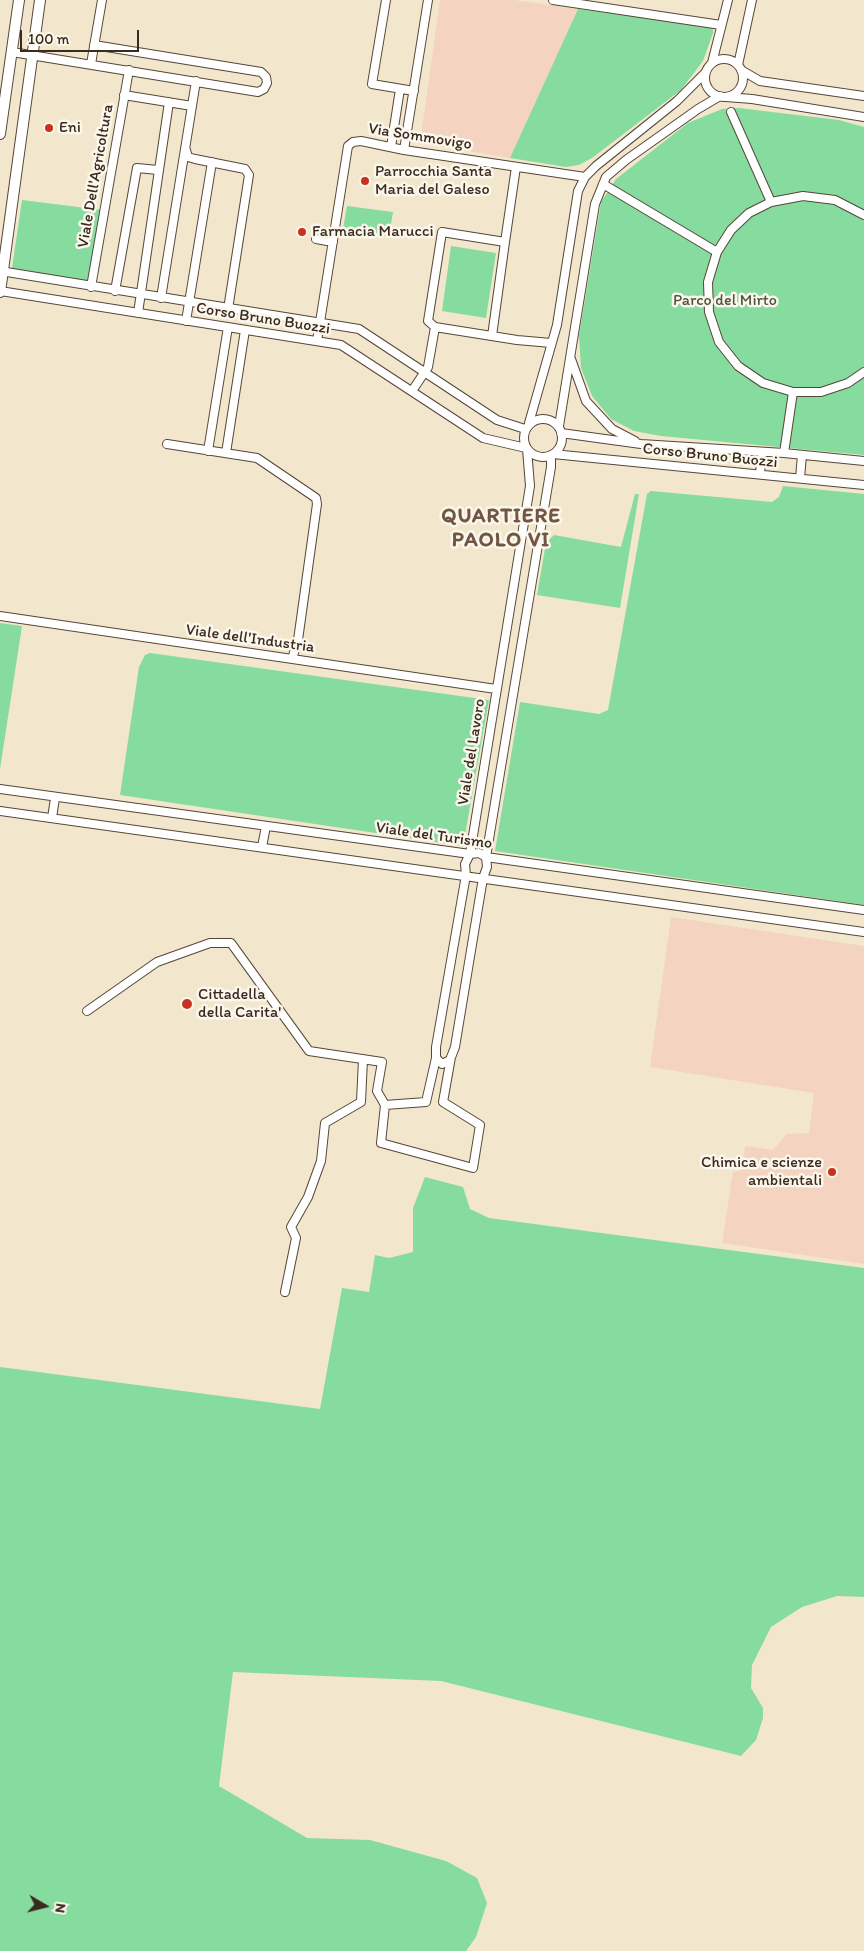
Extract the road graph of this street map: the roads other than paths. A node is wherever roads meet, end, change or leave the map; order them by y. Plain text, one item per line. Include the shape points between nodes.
1 (19, 0) edge
2 (40, 0) edge
3 (102, 0) edge
4 (386, 0) edge
5 (428, 0) edge
6 (553, 0) edge
7 (728, 0) edge
8 (752, 0) edge
9 (599, 3) edge
10 (721, 25) junction
11 (94, 45) junction
12 (12, 52) junction
13 (33, 54) junction
14 (712, 63) junction
15 (91, 64) junction
16 (740, 67) junction
17 (129, 70) junction
18 (706, 72) junction
19 (196, 82) junction
20 (400, 89) junction
21 (414, 91) junction
22 (124, 95) junction
23 (864, 96) edge
24 (723, 97) junction
25 (170, 102) junction
26 (192, 106) junction
27 (731, 112) dead end
28 (864, 117) edge
29 (0, 134) edge
30 (391, 147) junction
31 (185, 149) junction
32 (404, 150) junction
33 (212, 162) junction
34 (516, 167) junction
35 (158, 170) junction
36 (585, 177) junction
37 (604, 184) junction
38 (771, 202) junction
39 (864, 215) edge
40 (316, 239) dead end
41 (333, 242) junction
42 (505, 242) junction
43 (717, 252) junction
44 (2, 271) edge
45 (91, 287) junction
46 (115, 291) junction
47 (0, 292) edge
48 (141, 295) junction
49 (161, 298) junction
50 (189, 302) junction
51 (228, 309) junction
52 (138, 313) junction
53 (186, 320) junction
54 (320, 323) junction
55 (228, 327) junction
56 (435, 327) junction
57 (245, 330) junction
58 (492, 336) junction
59 (318, 341) junction
60 (551, 343) junction
61 (570, 357) junction
62 (864, 372) edge
63 (425, 373) junction
64 (412, 392) junction
65 (793, 392) junction
66 (527, 426) junction
67 (560, 430) junction
68 (167, 444) dead end
69 (642, 444) junction
70 (526, 448) junction
71 (208, 451) junction
72 (762, 452) junction
73 (226, 453) junction
74 (784, 453) junction
75 (552, 455) junction
76 (802, 455) junction
77 (864, 461) edge
78 (760, 474) junction
79 (800, 478) junction
80 (864, 485) edge
81 (0, 616) edge
82 (292, 659) junction
83 (496, 689) junction
84 (0, 789) edge
85 (55, 798) junction
86 (0, 812) edge
87 (52, 818) junction
88 (266, 826) junction
89 (262, 847) junction
90 (470, 854) junction
91 (486, 857) junction
92 (466, 875) junction
93 (483, 878) junction
94 (864, 910) edge
95 (864, 932) edge
96 (87, 1011) dead end
97 (452, 1057) junction
98 (436, 1058) junction
99 (363, 1059) junction
100 (385, 1105) junction
101 (285, 1292) dead end

1 - 12 street
2 - 13 street
3 - 11 street
4 - 20 street via 372,84
5 - 21 street
6 - 9 street
7 - 10 street
8 - 16 street
9 - 10 street
10 - 14 street
11 - 15 street
11 - 19 street via 261,72 267,83 258,92
12 - 13 street
12 - 29 street
13 - 15 street
13 - 44 street
14 - 16 street via 722,58
14 - 18 street
15 - 17 street
16 - 23 street via 760,81
16 - 24 street via 740,87 737,92
17 - 19 street
17 - 22 street, Viale Dell'Agricoltura
18 - 24 street via 706,86
18 - 36 street via 686,93
19 - 26 street
20 - 21 street
20 - 30 street
21 - 32 street
22 - 25 street
22 - 45 street, Viale Dell'Agricoltura
24 - 28 street
24 - 37 street via 698,109 626,160 606,178
25 - 26 street
25 - 35 street
26 - 31 street
27 - 38 street
30 - 32 street, Via Sommovigo
30 - 41 street, Via Sommovigo via 360,141 348,146
31 - 33 street via 188,157
31 - 49 street
32 - 34 street, Via Sommovigo
33 - 50 street
33 - 51 street via 245,169 249,175
34 - 36 street, Via Sommovigo
34 - 42 street
35 - 46 street via 137,168
35 - 48 street
36 - 60 street via 578,191 557,325
37 - 43 street
37 - 61 street via 596,204
38 - 39 street via 803,196 835,200
38 - 43 street via 731,230
40 - 41 street
41 - 54 street, Via Sommovigo
42 - 56 street via 442,232 428,321
42 - 58 street
43 - 65 street via 708,289 709,312 719,342 738,366 763,384
44 - 45 street, Corso Bruno Buozzi
44 - 47 street
45 - 46 street, Corso Bruno Buozzi
46 - 48 street, Corso Bruno Buozzi
47 - 52 street, Corso Bruno Buozzi
48 - 49 street, Corso Bruno Buozzi
48 - 52 street
49 - 50 street, Corso Bruno Buozzi
50 - 51 street, Corso Bruno Buozzi
50 - 53 street
51 - 54 street, Corso Bruno Buozzi
52 - 53 street, Corso Bruno Buozzi
53 - 55 street, Corso Bruno Buozzi
54 - 59 street, Via Sommovigo
54 - 63 street, Corso Bruno Buozzi via 359,329
55 - 57 street, Corso Bruno Buozzi
55 - 71 street
56 - 58 street
56 - 63 street
57 - 59 street, Corso Bruno Buozzi
57 - 73 street
58 - 60 street
59 - 64 street, Corso Bruno Buozzi via 341,345
60 - 66 street
61 - 67 street
61 - 69 street via 586,401 598,416 612,428
62 - 65 street via 848,383 821,392
63 - 64 street
63 - 66 street, Corso Bruno Buozzi via 497,420
64 - 70 street, Corso Bruno Buozzi via 484,438
65 - 74 street
66 - 67 street via 541,418 548,419
66 - 70 street via 523,435
67 - 69 street, Corso Bruno Buozzi
67 - 75 street via 561,445
68 - 71 street
69 - 72 street, Corso Bruno Buozzi
70 - 75 street via 538,457
70 - 83 street, Viale del Lavoro via 530,486
71 - 73 street
72 - 74 street, Corso Bruno Buozzi
72 - 78 street
73 - 82 street via 257,458 316,498 298,640
74 - 76 street, Corso Bruno Buozzi
75 - 78 street, Corso Bruno Buozzi
75 - 91 street, Viale del Lavoro
76 - 77 street, Corso Bruno Buozzi
76 - 79 street
78 - 79 street, Corso Bruno Buozzi
79 - 80 street, Corso Bruno Buozzi
81 - 82 street, Viale dell'Industria
82 - 83 street, Viale dell'Industria
83 - 90 street, Viale del Lavoro
84 - 85 street, Viale del Turismo
85 - 87 street
85 - 88 street, Viale del Turismo
86 - 87 street
87 - 89 street
88 - 89 street
88 - 90 street, Viale del Turismo
89 - 92 street
90 - 91 street, Viale del Turismo via 479,853
90 - 92 street, Viale del Lavoro via 465,864
91 - 93 street, Viale del Lavoro
91 - 94 street, Viale del Turismo
92 - 93 street via 474,879
92 - 98 street, Viale del Lavoro
93 - 95 street
93 - 97 street, Viale del Lavoro
96 - 99 street via 157,962 210,943 231,943 309,1051
97 - 98 street via 442,1064
97 - 100 street, Viale del Lavoro via 443,1102 480,1125 473,1168 381,1143
98 - 100 street, Viale del Lavoro via 426,1102
99 - 100 street via 382,1062 377,1092
99 - 101 street via 361,1102 325,1123 321,1161 308,1197 291,1227 296,1238

